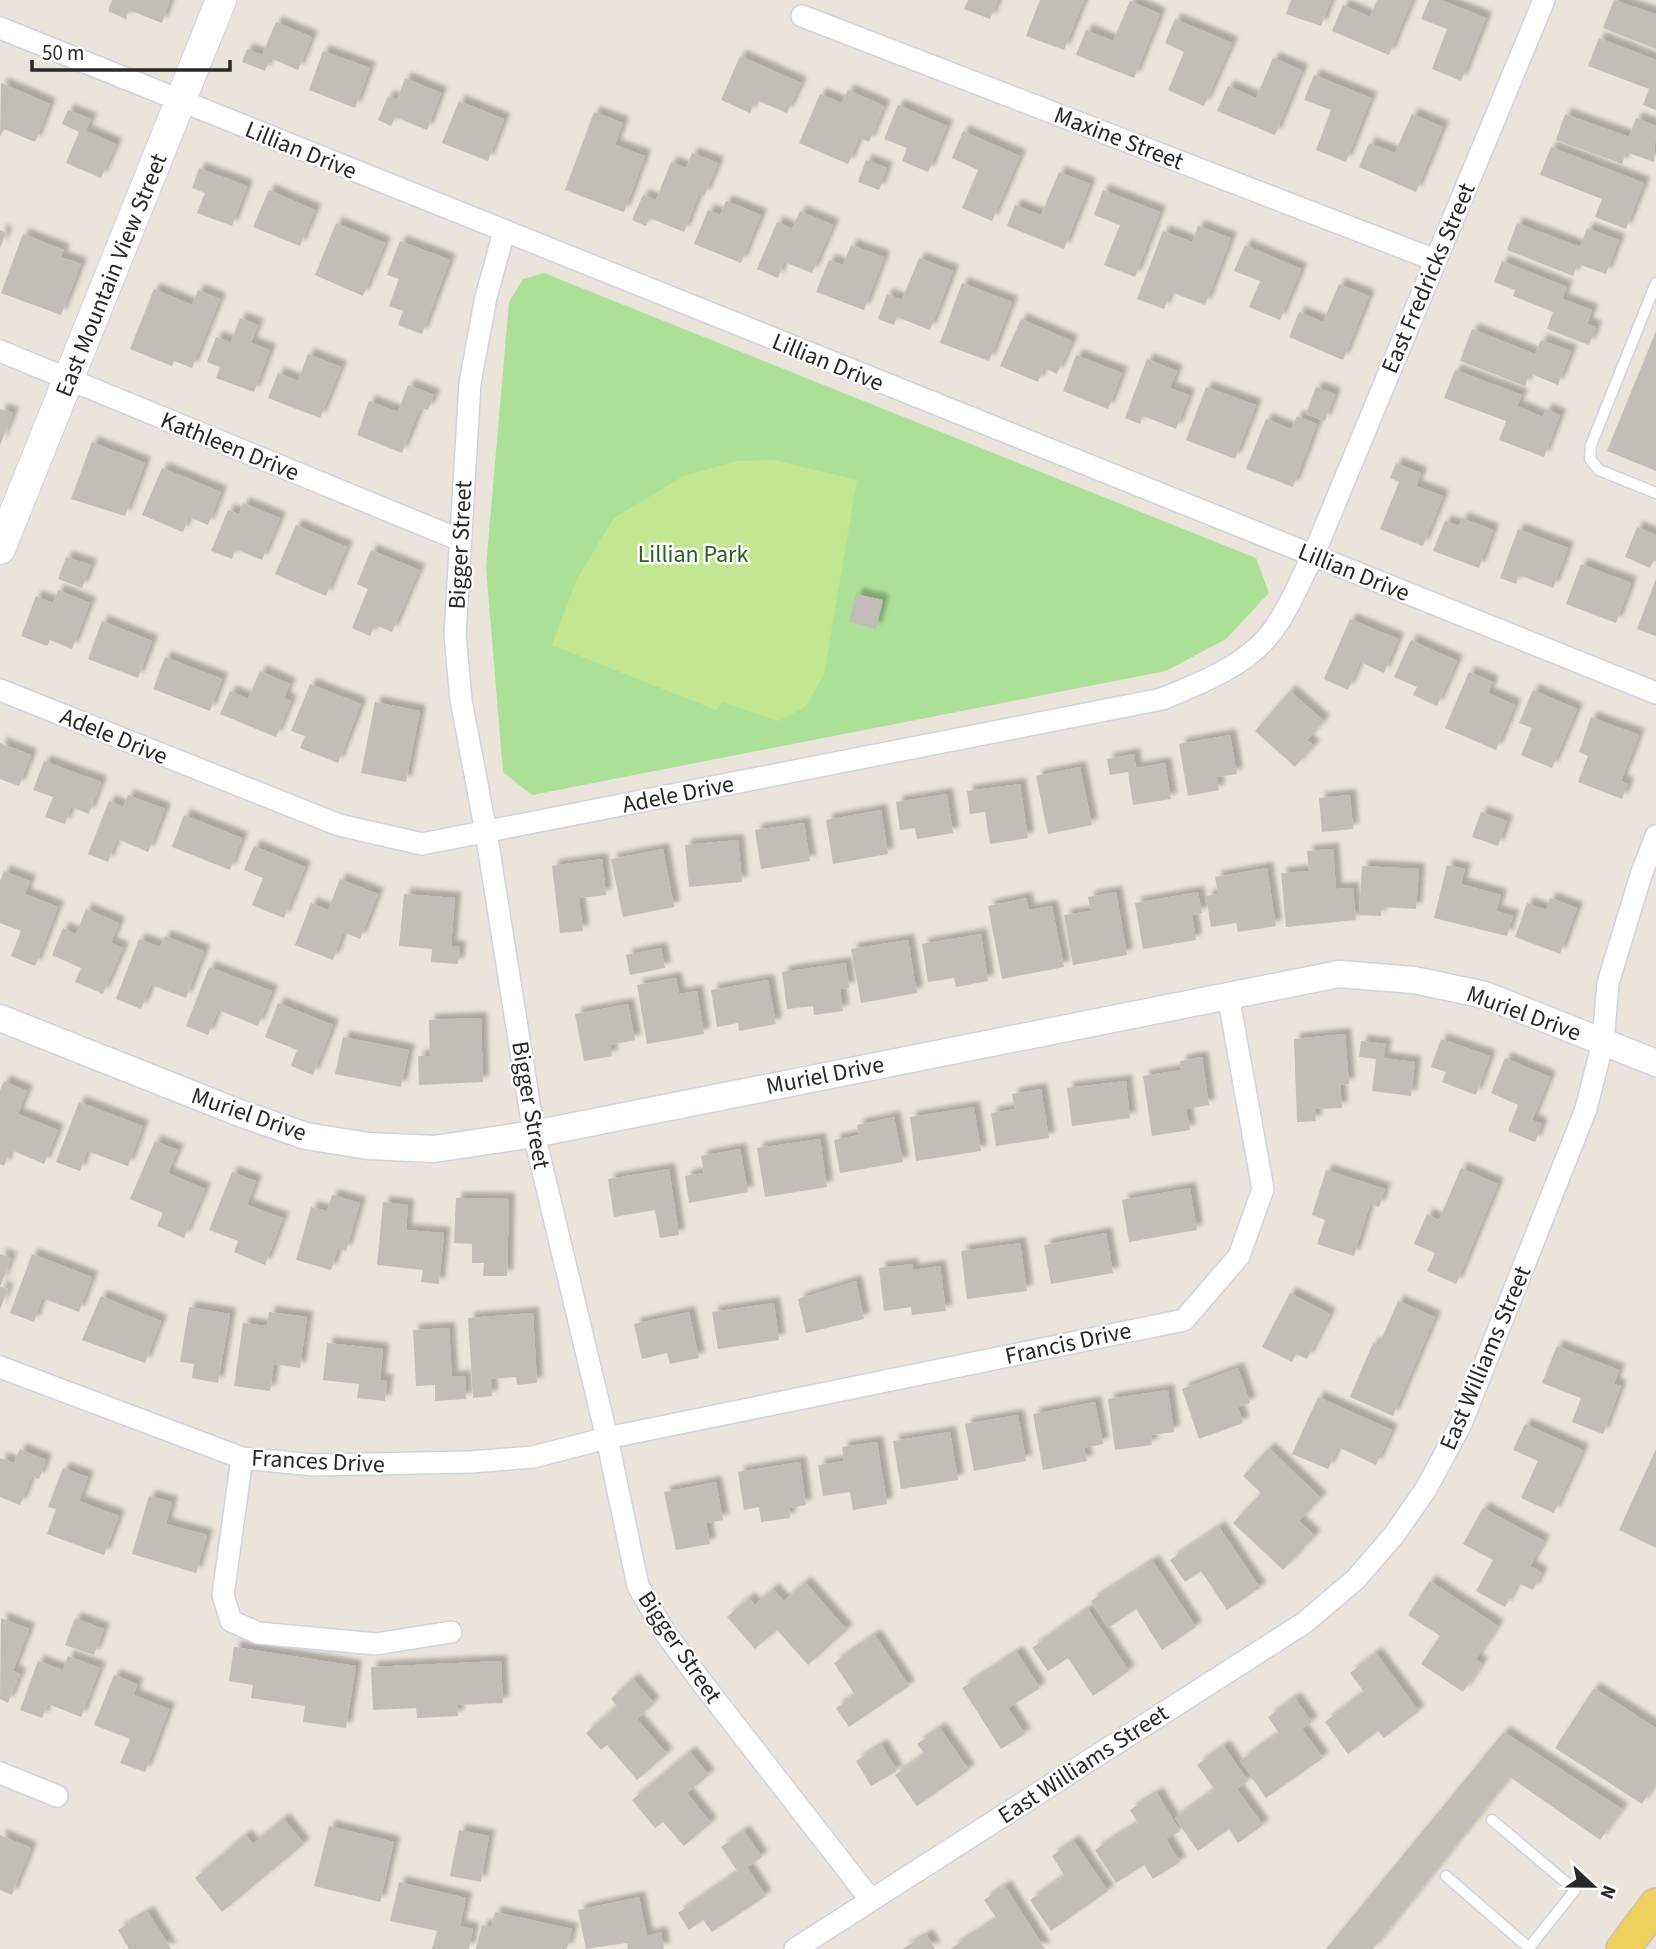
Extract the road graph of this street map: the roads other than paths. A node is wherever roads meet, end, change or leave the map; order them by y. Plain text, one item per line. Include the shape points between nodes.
1 (221, 0) edge
2 (1544, 0) edge
3 (802, 16) dead end
4 (0, 28) edge
5 (181, 101) junction
6 (504, 232) junction
7 (1436, 260) junction
8 (1656, 283) edge
9 (0, 351) edge
10 (70, 379) junction
11 (1656, 493) edge
12 (460, 540) junction
13 (0, 549) edge
14 (1313, 555) junction
15 (0, 690) edge
16 (1656, 693) edge
17 (486, 832) junction
18 (1656, 836) edge
19 (1228, 995) junction
20 (0, 1018) edge
21 (1603, 1042) junction
22 (1656, 1063) edge
23 (534, 1134) junction
24 (0, 1367) edge
25 (607, 1438) junction
26 (242, 1458) junction
27 (451, 1632) dead end
28 (0, 1773) edge
29 (57, 1796) dead end
30 (1492, 1820) dead end
31 (1446, 1876) dead end
32 (871, 1900) junction
33 (795, 1949) edge
34 (1528, 1949) edge

1 - 5 main road, East Mountain View Street
2 - 7 street, East Fredricks Street
3 - 7 street, Maxine Street
4 - 5 street, Lillian Drive
5 - 6 street, Lillian Drive
5 - 10 main road, East Mountain View Street
6 - 12 street, Bigger Street via 470,383
6 - 14 street, Lillian Drive
7 - 14 street, East Fredricks Street
8 - 11 lane via 1591,445 1590,459 1600,470
9 - 10 street, Kathleen Drive
10 - 12 street, Kathleen Drive
10 - 13 main road, East Mountain View Street
12 - 17 street, Bigger Street via 455,635 461,700
14 - 16 street, Lillian Drive
14 - 17 street, Adele Drive via 1278,625 1233,668 1162,699
15 - 17 street, Adele Drive via 339,825 422,844
17 - 23 street, Bigger Street
18 - 21 street, East Williams Street via 1608,983
19 - 21 street, Muriel Drive via 1339,974 1414,980 1485,995
19 - 23 street, Muriel Drive
19 - 25 street, Francis Drive via 1263,1189 1239,1256 1184,1320
20 - 23 street, Muriel Drive via 306,1136 368,1146 434,1149
21 - 22 street, Muriel Drive
21 - 32 street, East Williams Street via 1586,1109 1461,1424 1426,1489 1394,1535 1356,1579 1304,1623
23 - 25 street, Bigger Street
24 - 26 street, Frances Drive
25 - 26 street, Frances Drive via 533,1457 471,1462 314,1465
25 - 32 street, Bigger Street via 638,1586 703,1684
26 - 27 street via 223,1595 231,1621 258,1633 376,1644
28 - 29 street
30 - 34 lane via 1575,1891
31 - 34 lane
32 - 33 street, East Williams Street

